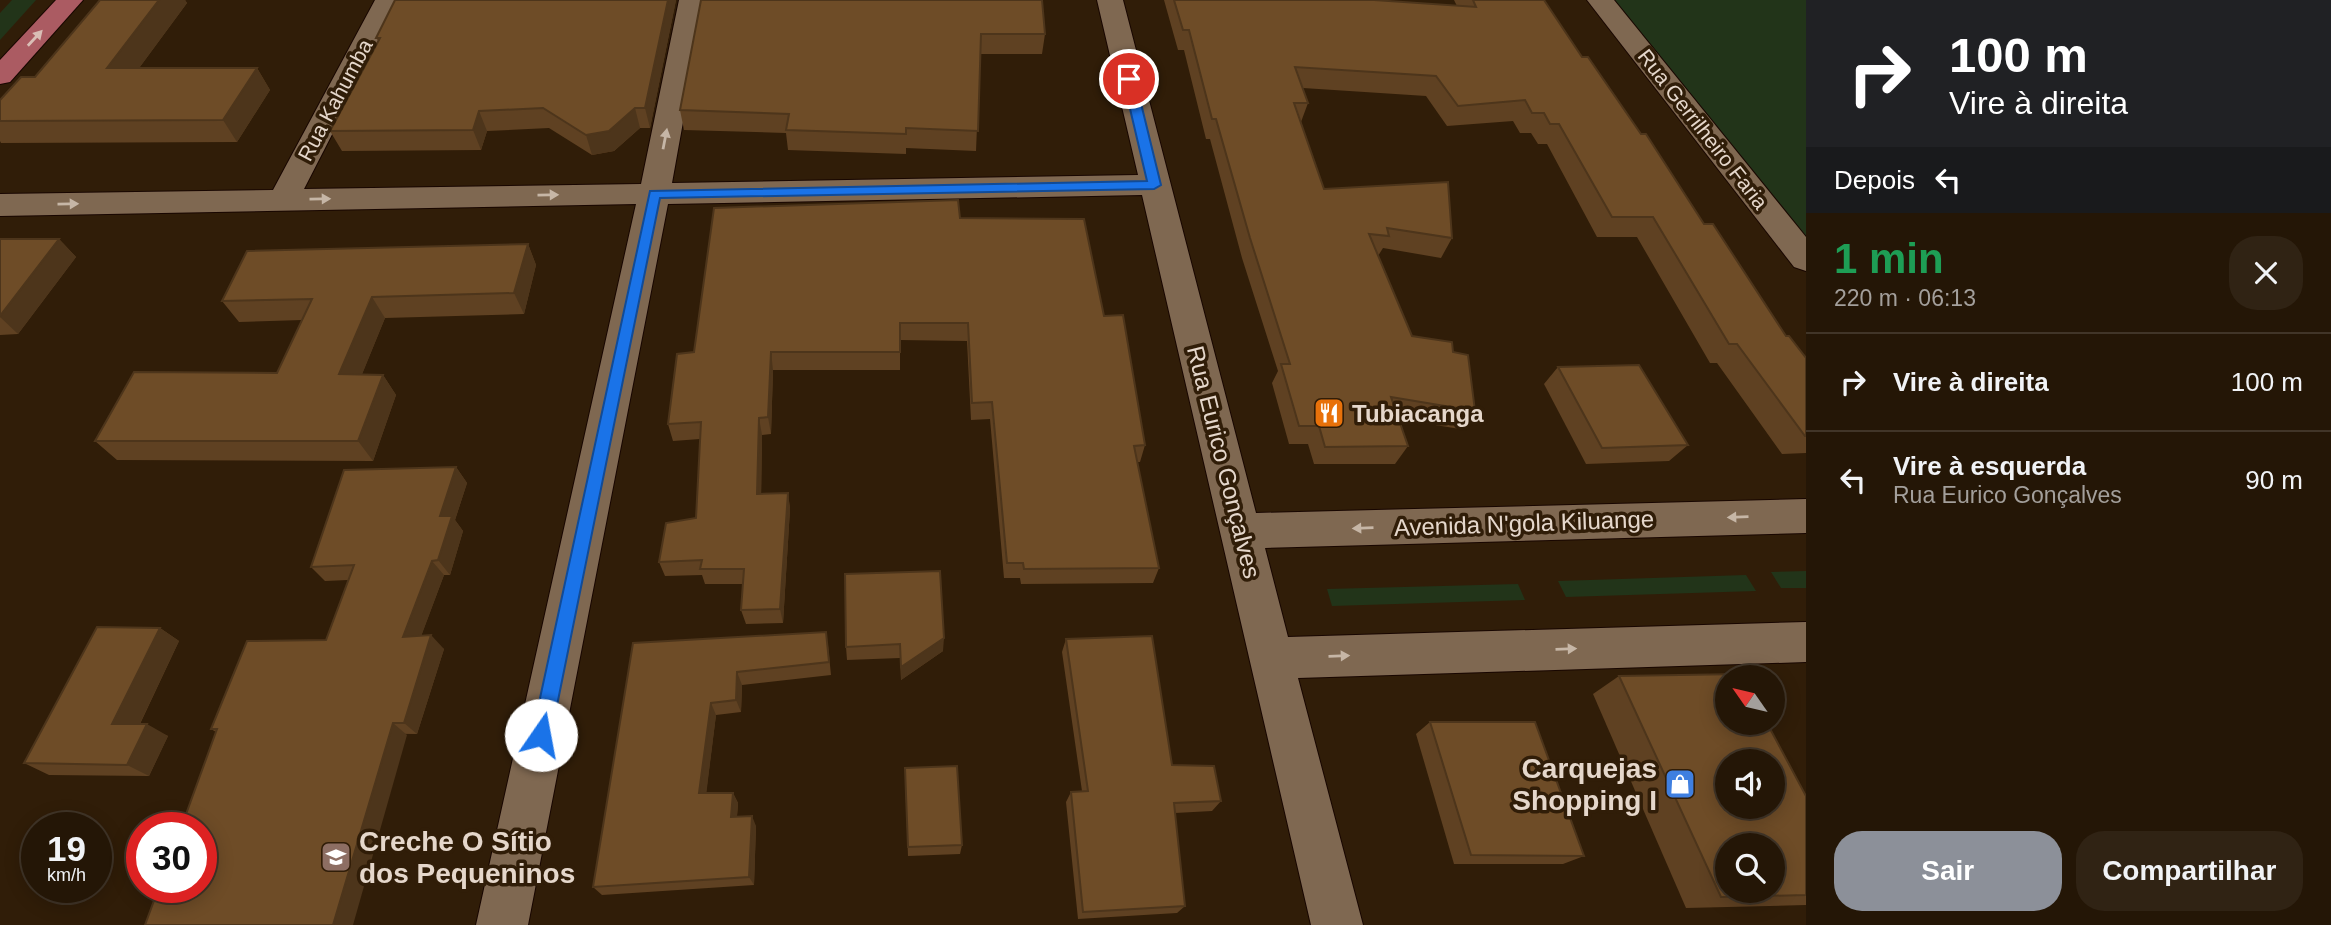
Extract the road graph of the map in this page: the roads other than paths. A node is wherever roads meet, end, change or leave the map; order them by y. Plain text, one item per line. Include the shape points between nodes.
1 (70, 0) edge
2 (388, 0) edge
3 (692, 0) edge
4 (1110, 0) edge
5 (1600, 0) edge
6 (0, 76) edge
7 (1154, 185) junction
8 (654, 194) junction
9 (283, 200) junction
10 (0, 205) edge
11 (1806, 259) edge
12 (1806, 516) edge
13 (1243, 531) junction
14 (1806, 642) edge
15 (1270, 658) junction
16 (502, 925) edge
17 (1337, 925) edge

6 -> 1 main road
2 - 9 street, Rua Kahumba
8 -> 3 street
4 - 7 street, Rua Eurico Gonçalves
5 - 11 street, Rua Gerrilheiro Faria
7 - 8 street
7 - 13 street, Rua Eurico Gonçalves
9 -> 8 street
8 - 16 street
10 -> 9 street
12 -> 13 street, Avenida N'gola Kiluange
13 - 15 street, Rua Eurico Gonçalves
15 -> 14 street
15 - 17 street, Rua Eurico Gonçalves

